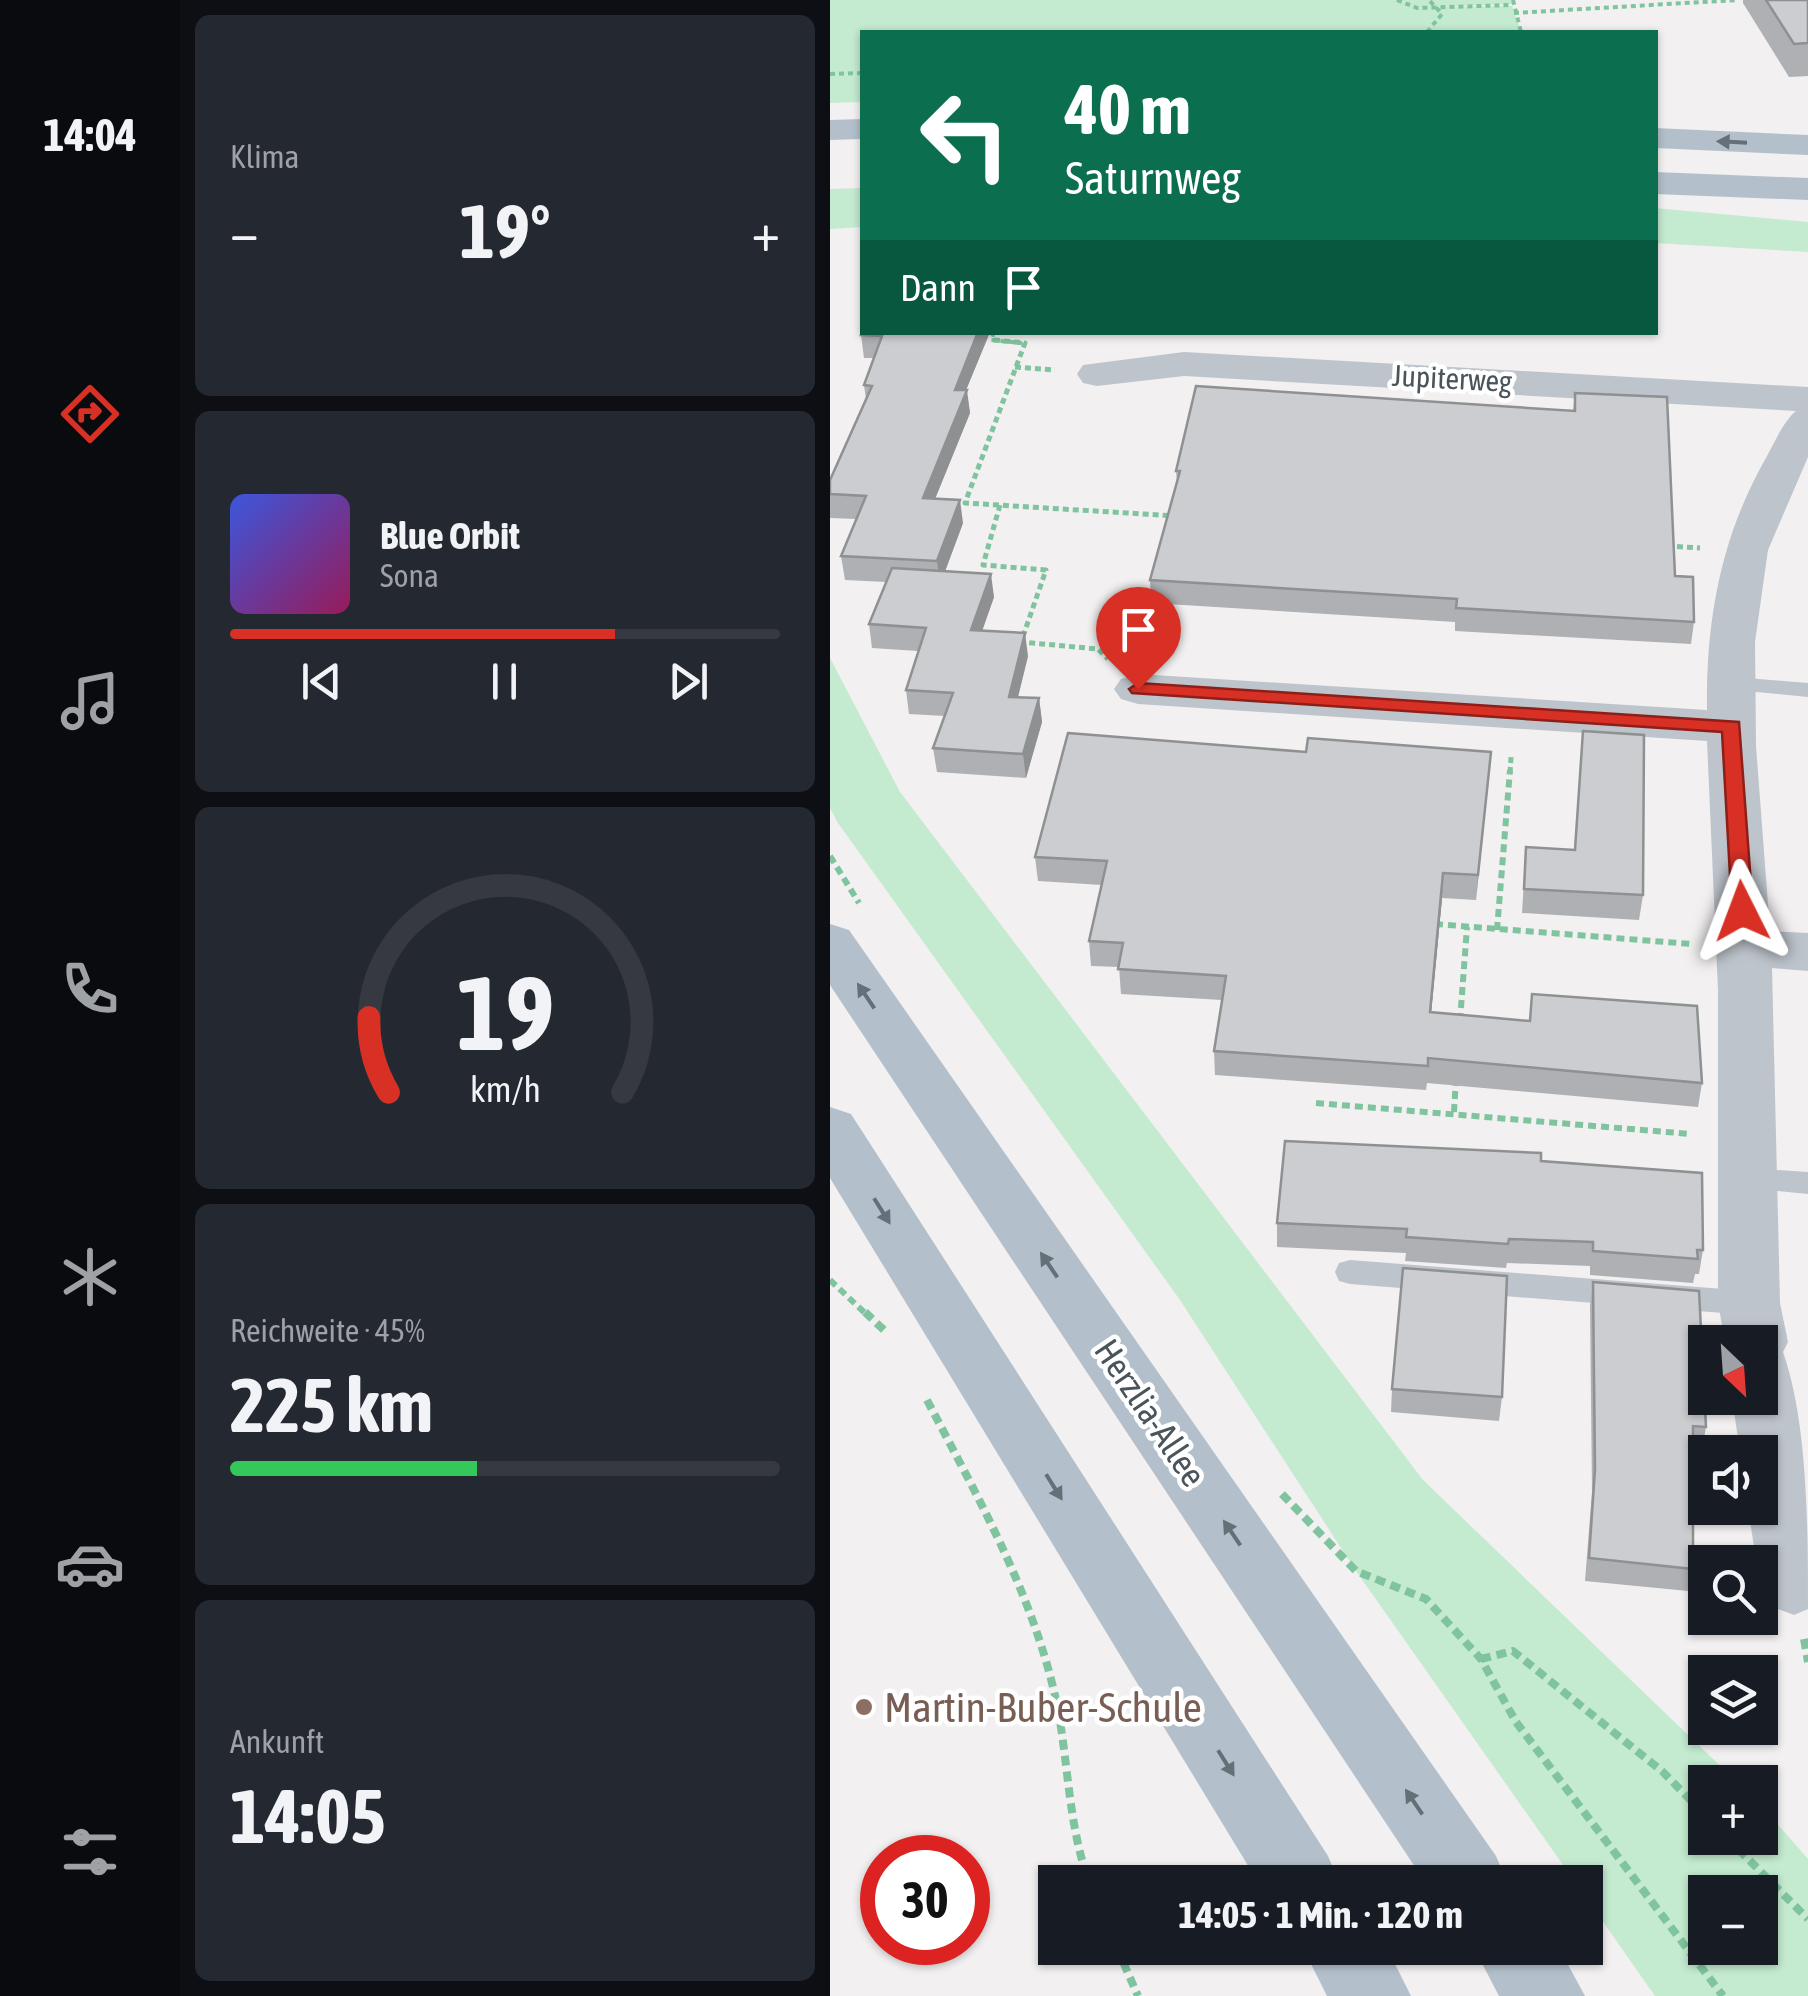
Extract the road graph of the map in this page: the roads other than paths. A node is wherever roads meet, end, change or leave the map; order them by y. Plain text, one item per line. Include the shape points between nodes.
1 (830, 128) edge
2 (860, 128) edge
3 (1658, 138) edge
4 (1808, 145) edge
5 (1658, 183) edge
6 (1808, 190) edge
7 (1096, 374) dead end
8 (1808, 399) edge
9 (1808, 420) edge
10 (1138, 689) road end
11 (1808, 690) edge
12 (1733, 705) junction
13 (850, 931) edge
14 (1744, 948) junction
15 (1808, 952) edge
16 (830, 1129) edge
17 (1748, 1159) junction
18 (1808, 1183) edge
19 (1350, 1272) dead end
20 (1753, 1323) edge
21 (1767, 1415) edge
22 (1794, 1584) dead end
23 (1290, 1865) edge
24 (1458, 1865) edge
25 (1353, 1965) edge
26 (1525, 1965) edge
27 (1372, 1996) edge
28 (1546, 1996) edge

1 - 2 main road
4 -> 3 main road
5 - 6 main road
7 - 8 street, Jupiterweg via 1184,364
9 - 12 street via 1775,478 1746,551 1735,621
10 - 12 street via 1515,712
11 - 12 lane
12 - 14 street
24 -> 13 main road, Herzlia-Allee
14 - 15 street
14 - 17 street
16 -> 23 main road
17 - 18 lane
17 - 20 street
19 - 20 lane
21 - 22 street
25 - 27 main road
26 - 28 main road

